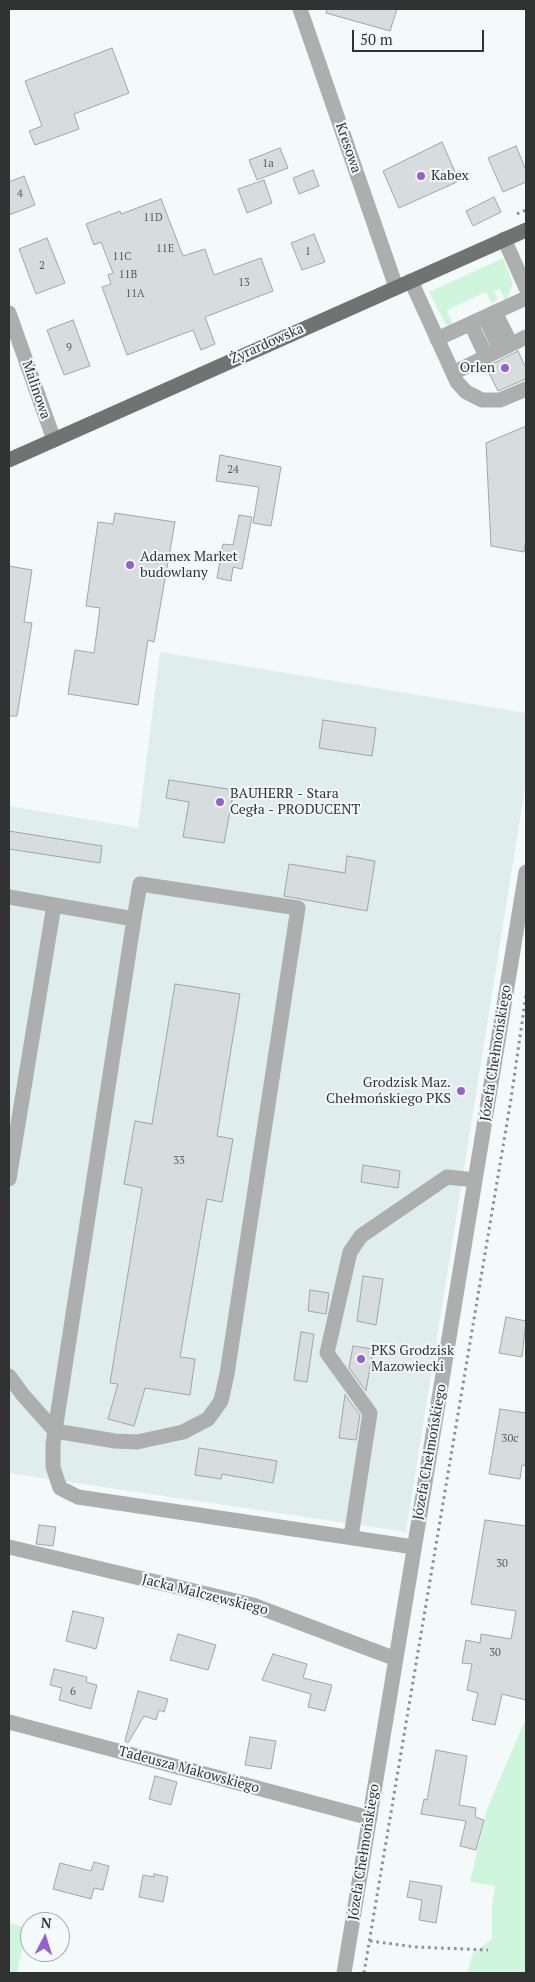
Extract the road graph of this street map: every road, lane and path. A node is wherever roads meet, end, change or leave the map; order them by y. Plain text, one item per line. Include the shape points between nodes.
1 (300, 9) edge
2 (526, 230) edge
3 (504, 239) junction
4 (411, 281) junction
5 (396, 287) junction
6 (526, 288) edge
7 (526, 298) edge
8 (9, 313) edge
9 (484, 318) junction
10 (526, 337) edge
11 (437, 339) junction
12 (499, 350) junction
13 (453, 373) junction
14 (526, 389) edge
15 (54, 440) junction
16 (9, 460) edge
17 (526, 878) edge
18 (9, 897) edge
19 (54, 905) junction
20 (134, 918) junction
21 (526, 995) edge
22 (9, 1179) edge
23 (475, 1180) junction
24 (9, 1376) edge
25 (55, 1430) junction
26 (351, 1538) junction
27 (9, 1548) edge
28 (414, 1548) junction
29 (396, 1659) junction
30 (9, 1722) edge
31 (370, 1818) junction
32 (370, 1941) junction
33 (488, 1950) dead end
34 (344, 1973) edge
35 (364, 1973) edge

1 - 5 street, Kresowa
2 - 3 main road, Żyrardowska
3 - 4 main road, Żyrardowska
3 - 6 street
4 - 5 main road, Żyrardowska
4 - 11 street
5 - 15 main road, Żyrardowska
7 - 9 street
8 - 15 street, Malinowa
9 - 11 street
9 - 12 street
9 - 12 street
10 - 12 street
11 - 13 street
12 - 13 street
13 - 14 street via 466,392 482,400 500,400
15 - 16 main road, Żyrardowska
17 - 23 street, Józefa Chełmońskiego
18 - 19 street
19 - 20 street
19 - 22 street
20 - 25 street
20 - 25 street via 140,884 298,908 221,1400 208,1419 183,1432 137,1442
21 - 32 path via 510,1108
23 - 26 street via 447,1177 360,1236 350,1252 327,1353 370,1413
23 - 28 street, Józefa Chełmońskiego
24 - 25 street
25 - 26 street via 53,1467 60,1488 78,1497
26 - 28 street
27 - 29 street, Jacka Malczewskiego via 253,1605
28 - 29 street, Józefa Chełmońskiego
29 - 31 street, Józefa Chełmońskiego
30 - 31 street, Tadeusza Makowskiego
31 - 34 street, Józefa Chełmońskiego
32 - 33 path
32 - 35 path

